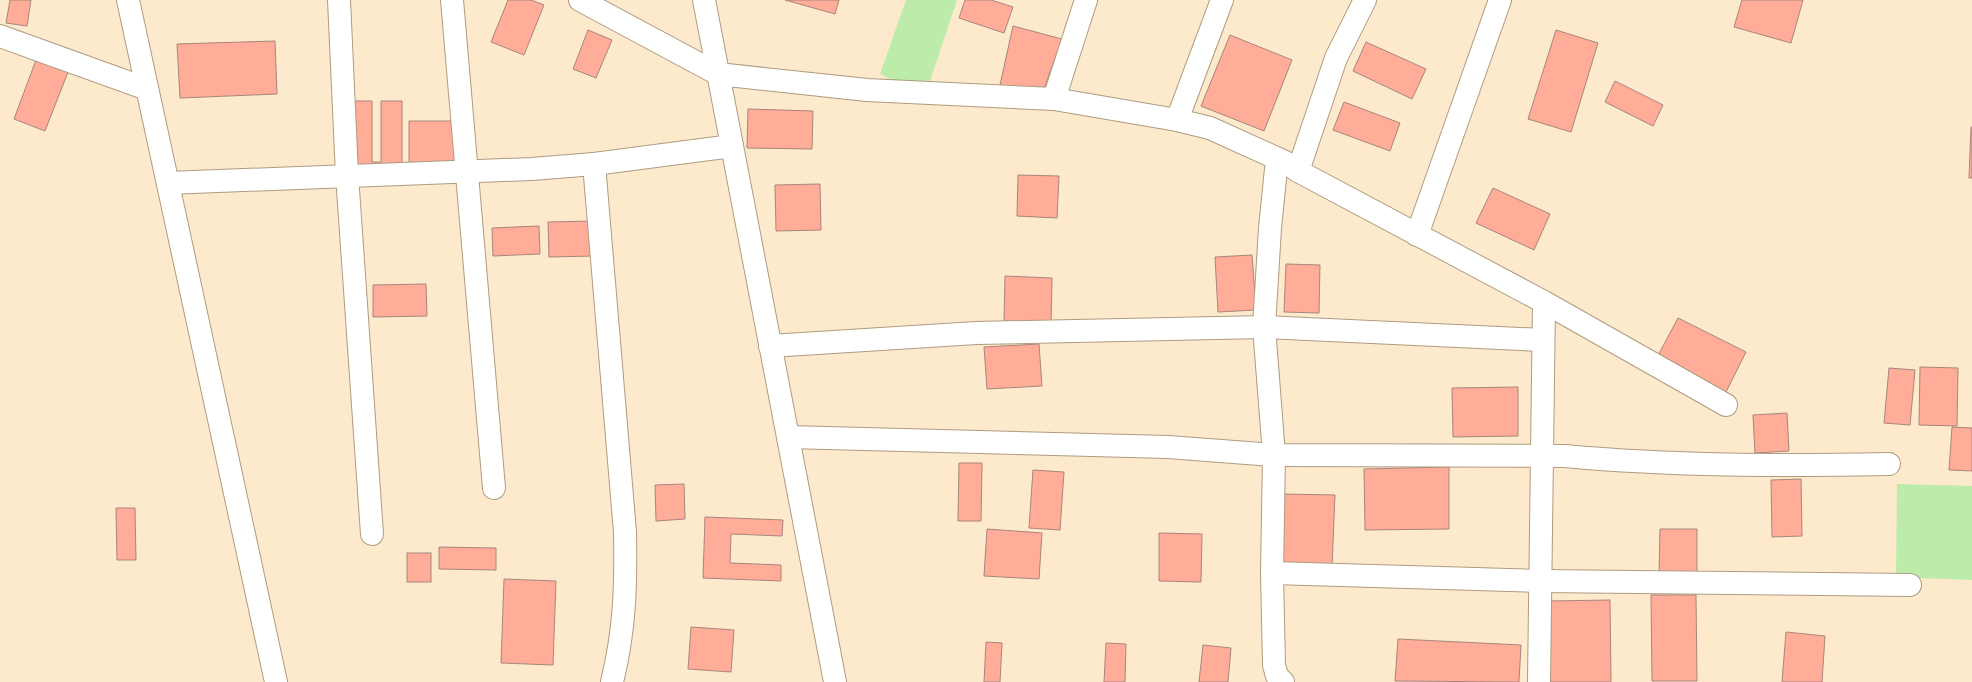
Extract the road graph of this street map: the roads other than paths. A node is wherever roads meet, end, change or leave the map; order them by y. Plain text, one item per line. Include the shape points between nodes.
1 (128, 0) edge
2 (339, 0) edge
3 (452, 0) edge
4 (580, 0) edge
5 (704, 0) edge
6 (1086, 0) edge
7 (1222, 0) edge
8 (1365, 0) edge
9 (1500, 0) edge
10 (0, 36) edge
11 (718, 74) junction
12 (147, 89) junction
13 (1054, 99) junction
14 (1177, 120) junction
15 (732, 146) junction
16 (1277, 158) junction
17 (594, 164) junction
18 (1298, 171) junction
19 (467, 173) junction
20 (347, 175) junction
21 (168, 183) junction
22 (1417, 235) junction
23 (1544, 302) junction
24 (1264, 327) junction
25 (1543, 340) junction
26 (770, 346) junction
27 (1726, 405) dead end
28 (788, 437) junction
29 (1274, 455) junction
30 (1542, 456) junction
31 (1889, 464) dead end
32 (494, 488) dead end
33 (372, 534) dead end
34 (1272, 572) junction
35 (1540, 581) junction
36 (1910, 585) dead end
37 (276, 682) edge
38 (612, 682) edge
39 (835, 682) edge
40 (1283, 682) edge
41 (1539, 682) edge

1 - 12 street
2 - 20 street
3 - 19 street
4 - 11 street
5 - 11 street
6 - 13 street
7 - 14 street
8 - 18 street via 1336,58
9 - 22 street
10 - 12 street
11 - 13 street via 867,90
11 - 15 street
12 - 21 street
13 - 14 street
14 - 16 street via 1210,128
15 - 17 street
15 - 26 street
16 - 18 street
16 - 24 street
17 - 19 street
17 - 38 street via 625,532 626,587 620,647
18 - 22 street
19 - 20 street
19 - 32 street
20 - 21 street
20 - 33 street
21 - 37 street
22 - 23 street
23 - 25 street
23 - 27 street
24 - 25 street
24 - 26 street via 976,333
24 - 29 street
25 - 30 street
26 - 28 street
28 - 29 street via 1168,447
28 - 39 street
29 - 30 street
29 - 34 street
30 - 31 street via 1755,466
30 - 35 street
34 - 35 street
34 - 40 street via 1274,665 1277,676
35 - 36 street
35 - 41 street

